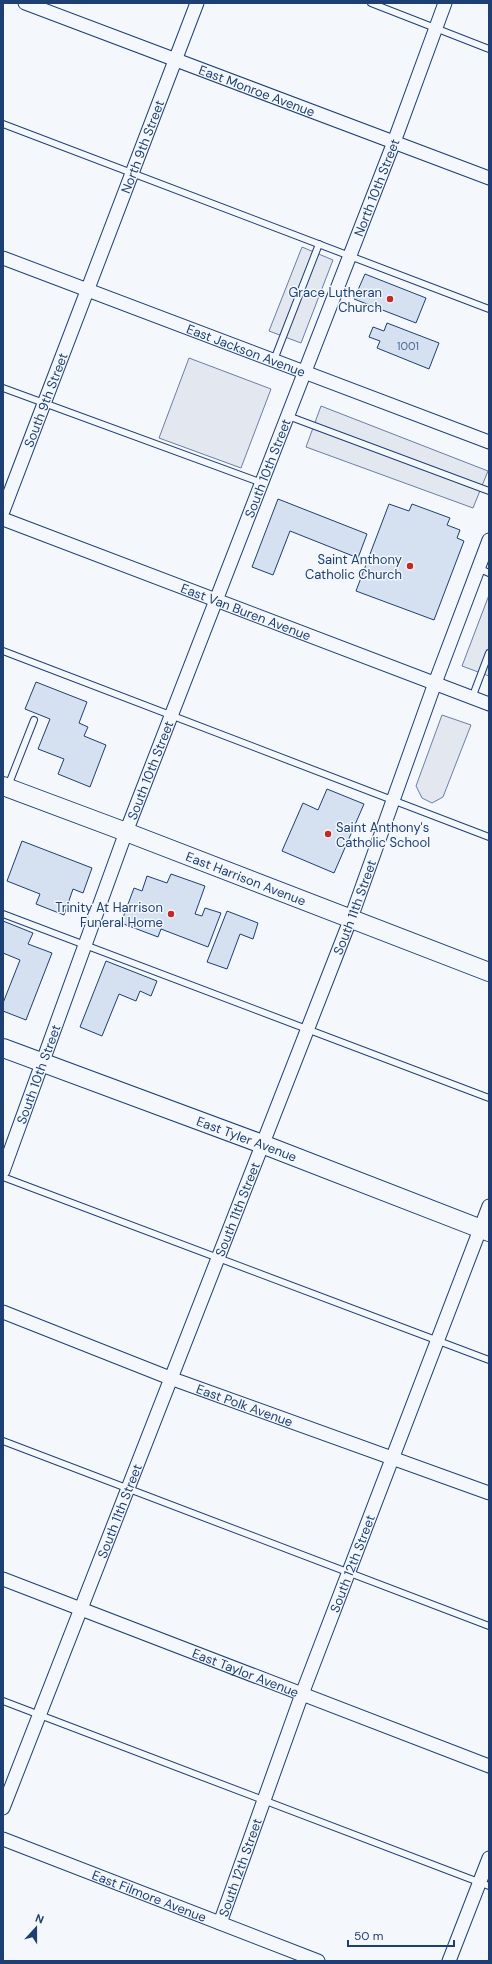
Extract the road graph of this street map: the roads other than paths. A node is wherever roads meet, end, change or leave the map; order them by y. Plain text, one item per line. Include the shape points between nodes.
1 (25, 3) edge
2 (197, 3) edge
3 (371, 3) edge
4 (445, 3) edge
5 (436, 28) junction
6 (489, 49) edge
7 (175, 60) junction
8 (3, 124) edge
9 (394, 142) junction
10 (132, 174) junction
11 (489, 178) edge
12 (319, 244) junction
13 (350, 256) junction
14 (3, 258) edge
15 (87, 289) junction
16 (489, 309) edge
17 (274, 360) junction
18 (305, 372) junction
19 (3, 388) edge
20 (44, 403) junction
21 (288, 416) junction
22 (489, 442) edge
23 (262, 483) junction
24 (489, 491) edge
25 (3, 511) edge
26 (3, 519) edge
27 (489, 540) edge
28 (484, 570) edge
29 (217, 601) junction
30 (3, 651) edge
31 (489, 653) edge
32 (435, 683) junction
33 (472, 698) junction
34 (489, 704) edge
35 (172, 716) junction
36 (34, 720) dead end
37 (5, 787) edge
38 (393, 800) junction
39 (126, 832) junction
40 (489, 837) edge
41 (3, 914) edge
42 (351, 918) junction
43 (85, 945) junction
44 (489, 972) edge
45 (307, 1029) junction
46 (3, 1048) edge
47 (42, 1063) junction
48 (489, 1098) edge
49 (262, 1144) junction
50 (3, 1171) edge
51 (3, 1177) edge
52 (489, 1206) edge
53 (485, 1231) edge
54 (218, 1257) junction
55 (3, 1312) edge
56 (438, 1340) junction
57 (489, 1360) edge
58 (170, 1378) junction
59 (3, 1441) edge
60 (393, 1457) junction
61 (127, 1488) junction
62 (489, 1494) edge
63 (349, 1572) junction
64 (3, 1579) edge
65 (80, 1609) junction
66 (489, 1626) edge
67 (302, 1694) junction
68 (3, 1701) edge
69 (39, 1715) junction
70 (489, 1766) edge
71 (264, 1802) junction
72 (3, 1808) edge
73 (3, 1839) edge
74 (489, 1858) edge
75 (484, 1885) edge
76 (220, 1923) junction
77 (318, 1961) edge
78 (449, 1961) edge

1 - 7 street, East Monroe Avenue
2 - 7 street, North 9th Street
3 - 5 lane
4 - 5 street, North 10th Street
5 - 6 lane
5 - 9 street, North 10th Street
7 - 9 street, East Monroe Avenue
7 - 10 street, North 9th Street
8 - 10 lane
9 - 11 street, East Monroe Avenue
9 - 13 street, North 10th Street
10 - 12 lane
10 - 15 street, North 9th Street
12 - 13 lane
12 - 17 lane
13 - 16 lane
13 - 18 street, North 10th Street
14 - 15 street, East Jackson Avenue
15 - 17 street, East Jackson Avenue
15 - 20 street, South 9th Street
17 - 18 street, East Jackson Avenue
18 - 21 street, South 10th Street
18 - 22 street, East Jackson Avenue
19 - 20 lane
20 - 23 lane
20 - 25 street, South 9th Street
21 - 23 street, South 10th Street
21 - 24 lane
23 - 29 street, South 10th Street
26 - 29 street, East Van Buren Avenue
27 - 28 street, South 11th Street
28 - 32 street, South 11th Street
29 - 32 street, East Van Buren Avenue
29 - 35 street, South 10th Street
30 - 35 lane
31 - 33 lane
32 - 33 street, East Van Buren Avenue
32 - 38 street, South 11th Street
33 - 34 street, East Van Buren Avenue
35 - 38 lane
35 - 39 street, South 10th Street
36 - 37 lane
37 - 39 main road, East Harrison Avenue
38 - 40 lane
38 - 42 street, South 11th Street
39 - 42 main road, East Harrison Avenue
39 - 43 street, South 10th Street
41 - 43 lane
42 - 44 main road, East Harrison Avenue
42 - 45 street, South 11th Street
43 - 45 lane
43 - 47 street, South 10th Street
45 - 48 lane
45 - 49 street, South 11th Street
46 - 47 main road, East Tyler Avenue
47 - 49 main road, East Tyler Avenue
47 - 50 street, South 10th Street
49 - 53 main road, East Tyler Avenue
49 - 54 street, South 11th Street
51 - 54 lane
52 - 53 street, South 12th Street
53 - 56 street, South 12th Street
54 - 56 lane
54 - 58 street, South 11th Street
55 - 58 street, East Polk Avenue
56 - 57 lane
56 - 60 street, South 12th Street
58 - 60 street, East Polk Avenue
58 - 61 street, South 11th Street
59 - 61 lane
60 - 62 street, East Polk Avenue
60 - 63 street, South 12th Street
61 - 63 lane
61 - 65 street, South 11th Street
63 - 66 lane
63 - 67 street, South 12th Street
64 - 65 street, East Taylor Avenue
65 - 67 street, East Taylor Avenue
65 - 69 street, South 11th Street
67 - 70 street, East Taylor Avenue
67 - 71 street, South 12th Street
68 - 69 lane
69 - 71 lane
69 - 72 street, South 11th Street
71 - 75 lane
71 - 76 street, South 12th Street
73 - 76 street, East Filmore Avenue
74 - 75 street
75 - 78 street
76 - 77 street, East Filmore Avenue

